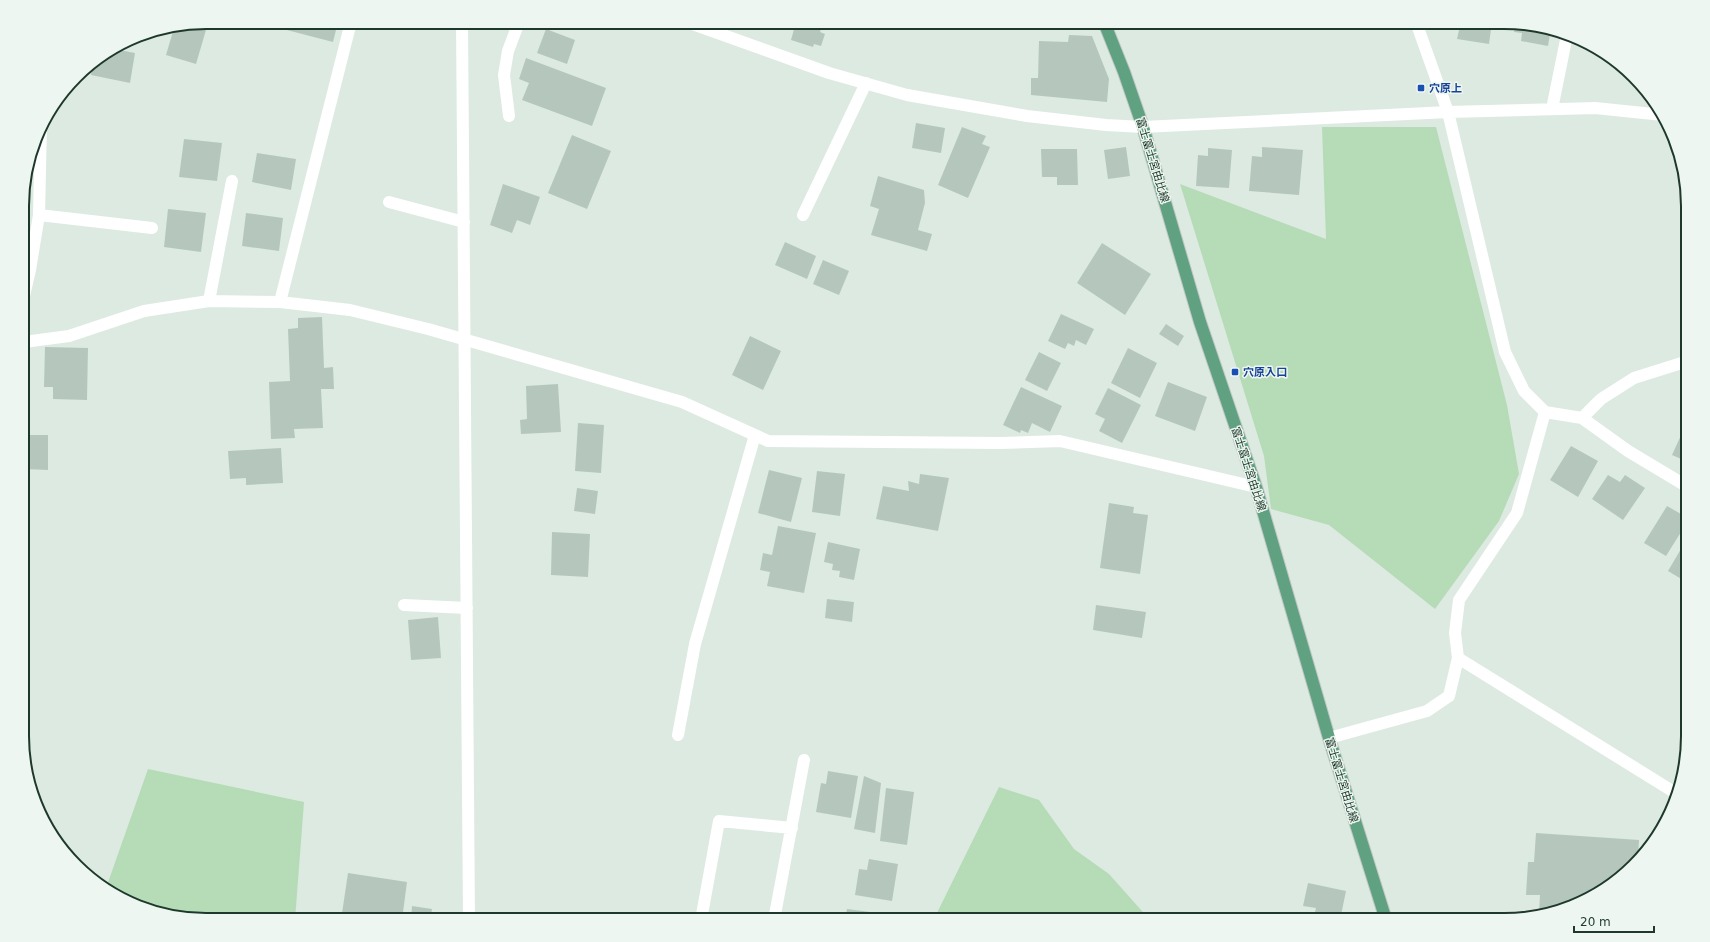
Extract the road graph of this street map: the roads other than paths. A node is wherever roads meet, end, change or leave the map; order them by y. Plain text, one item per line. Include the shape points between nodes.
1 (349, 29) edge
2 (462, 29) edge
3 (517, 29) edge
4 (706, 29) edge
5 (1107, 29) edge
6 (1418, 29) edge
7 (1566, 40) edge
8 (866, 83) junction
9 (1552, 110) junction
10 (1448, 112) junction
11 (1655, 114) edge
12 (509, 116) dead end
13 (1143, 127) junction
14 (41, 142) edge
15 (232, 181) dead end
16 (389, 202) dead end
17 (39, 215) junction
18 (803, 215) dead end
19 (464, 222) junction
20 (152, 228) dead end
21 (29, 274) edge
22 (209, 301) junction
23 (280, 302) junction
24 (464, 339) junction
25 (29, 341) edge
26 (1681, 363) edge
27 (1545, 412) junction
28 (1582, 418) junction
29 (755, 435) junction
30 (1681, 484) edge
31 (1256, 487) junction
32 (404, 605) dead end
33 (467, 608) junction
34 (1458, 658) junction
35 (678, 735) dead end
36 (1329, 738) junction
37 (804, 760) dead end
38 (1673, 791) edge
39 (792, 828) junction
40 (469, 913) edge
41 (702, 913) edge
42 (775, 913) edge
43 (1384, 913) edge

1 - 23 street
2 - 19 street
3 - 12 street via 508,51 504,75
4 - 8 street via 829,73
5 - 13 main road, 富士富士宮由比線
6 - 10 street
7 - 9 street
8 - 13 street via 907,95 1028,116
8 - 18 street
9 - 10 street
9 - 11 street via 1595,108
10 - 13 street
10 - 27 street via 1505,352 1524,391
13 - 31 main road, 富士富士宮由比線 via 1200,322
14 - 17 street
15 - 22 street
16 - 19 street
17 - 20 street
17 - 21 street
19 - 24 street
22 - 23 street
22 - 25 street via 144,311 69,336
23 - 24 street via 350,310
24 - 29 street via 682,402
24 - 33 street
26 - 28 street via 1634,378 1601,399
27 - 28 street
27 - 34 street via 1517,513 1459,600 1454,633
28 - 30 street via 1628,451
29 - 31 street via 768,441 1060,441
29 - 35 street via 695,644
31 - 36 main road, 富士富士宮由比線
32 - 33 street
33 - 40 street
34 - 36 street via 1448,696 1428,711
34 - 38 street
36 - 43 main road, 富士富士宮由比線
37 - 39 street
39 - 41 street via 719,822
39 - 42 street

